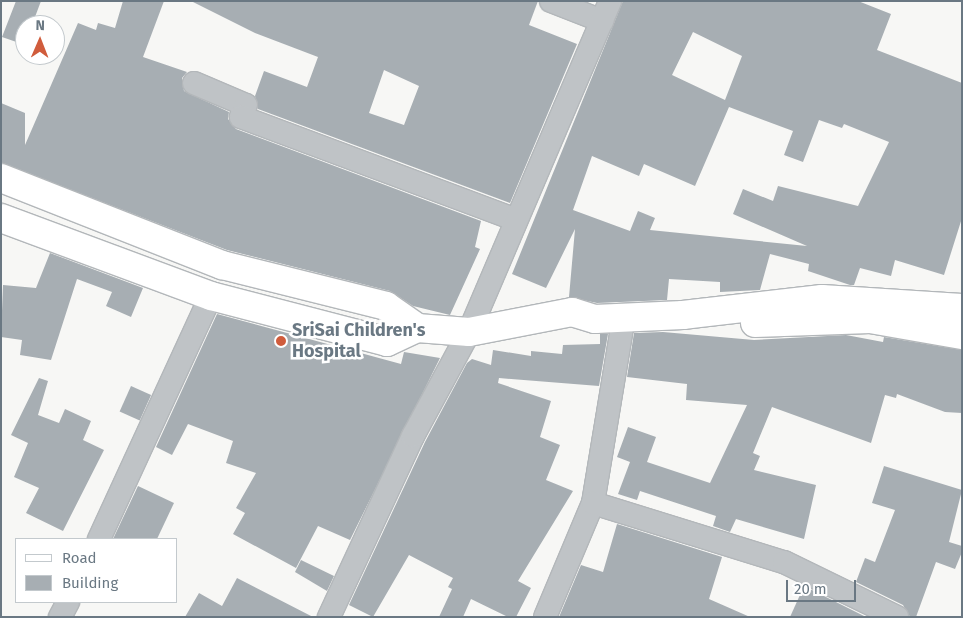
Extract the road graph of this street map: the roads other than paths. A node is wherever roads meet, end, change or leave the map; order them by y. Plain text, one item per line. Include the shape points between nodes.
1 (551, 1) edge
2 (606, 11) edge
3 (194, 83) dead end
4 (1, 178) edge
5 (1, 218) edge
6 (514, 219) junction
7 (211, 296) junction
8 (962, 308) edge
9 (543, 320) junction
10 (622, 327) junction
11 (418, 328) junction
12 (469, 332) junction
13 (962, 335) edge
14 (593, 502) junction
15 (99, 538) edge
16 (67, 603) edge
17 (60, 617) edge
18 (329, 617) edge
19 (545, 617) edge
20 (897, 617) edge

1 - 2 street
2 - 6 street
3 - 6 street via 246,105 241,117
4 - 11 main road via 222,264 386,306
5 - 7 main road
6 - 12 street
7 - 11 main road via 386,342
7 - 15 street
8 - 9 main road via 822,298 682,315 595,319 572,312
9 - 10 main road via 592,331
9 - 12 main road
10 - 13 main road via 870,319
10 - 14 street
11 - 12 main road
12 - 18 street via 413,436
14 - 19 street
14 - 20 street via 784,562
16 - 17 street

